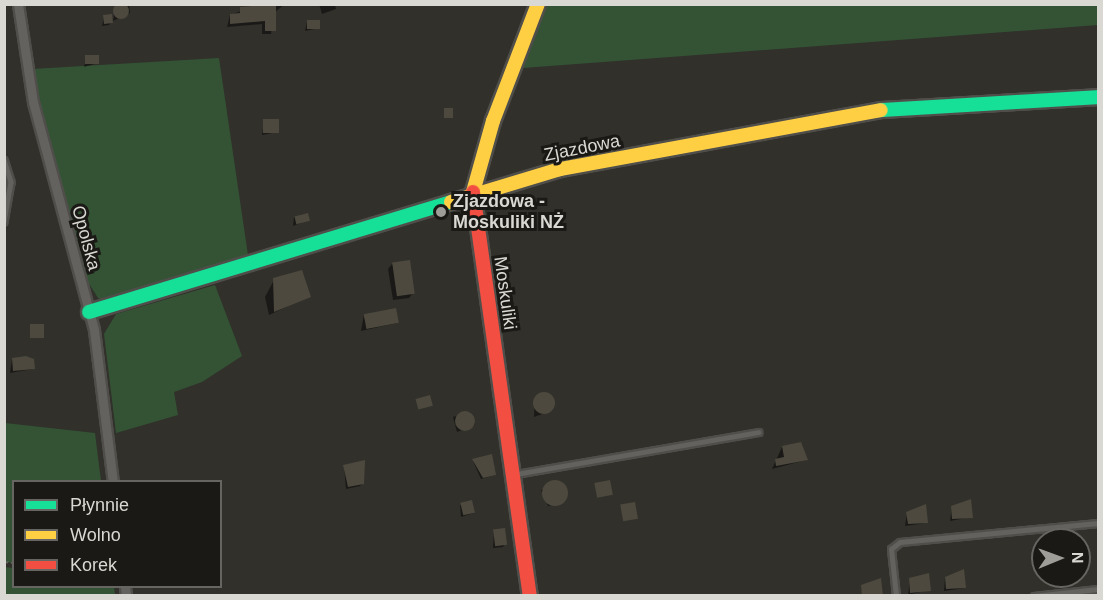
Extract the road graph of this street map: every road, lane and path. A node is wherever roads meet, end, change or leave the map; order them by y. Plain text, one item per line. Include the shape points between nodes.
1 (18, 4) edge
2 (538, 4) edge
3 (1098, 97) edge
4 (4, 160) edge
5 (474, 195) junction
6 (4, 221) edge
7 (89, 312) junction
8 (758, 432) dead end
9 (513, 475) junction
10 (113, 480) edge
11 (1098, 523) edge
12 (1098, 589) edge
13 (530, 596) edge
14 (896, 596) edge
15 (1034, 596) edge

1 - 7 street, Opolska via 33,102
2 - 5 street, Moskuliki via 493,121
3 - 5 street, Zjazdowa via 847,115 560,169
4 - 6 lane via 11,182
5 - 7 street, Zjazdowa
5 - 9 street, Moskuliki
7 - 10 street, Opolska
8 - 9 lane
9 - 13 street, Moskuliki
11 - 14 lane via 900,542 891,549
12 - 15 lane

